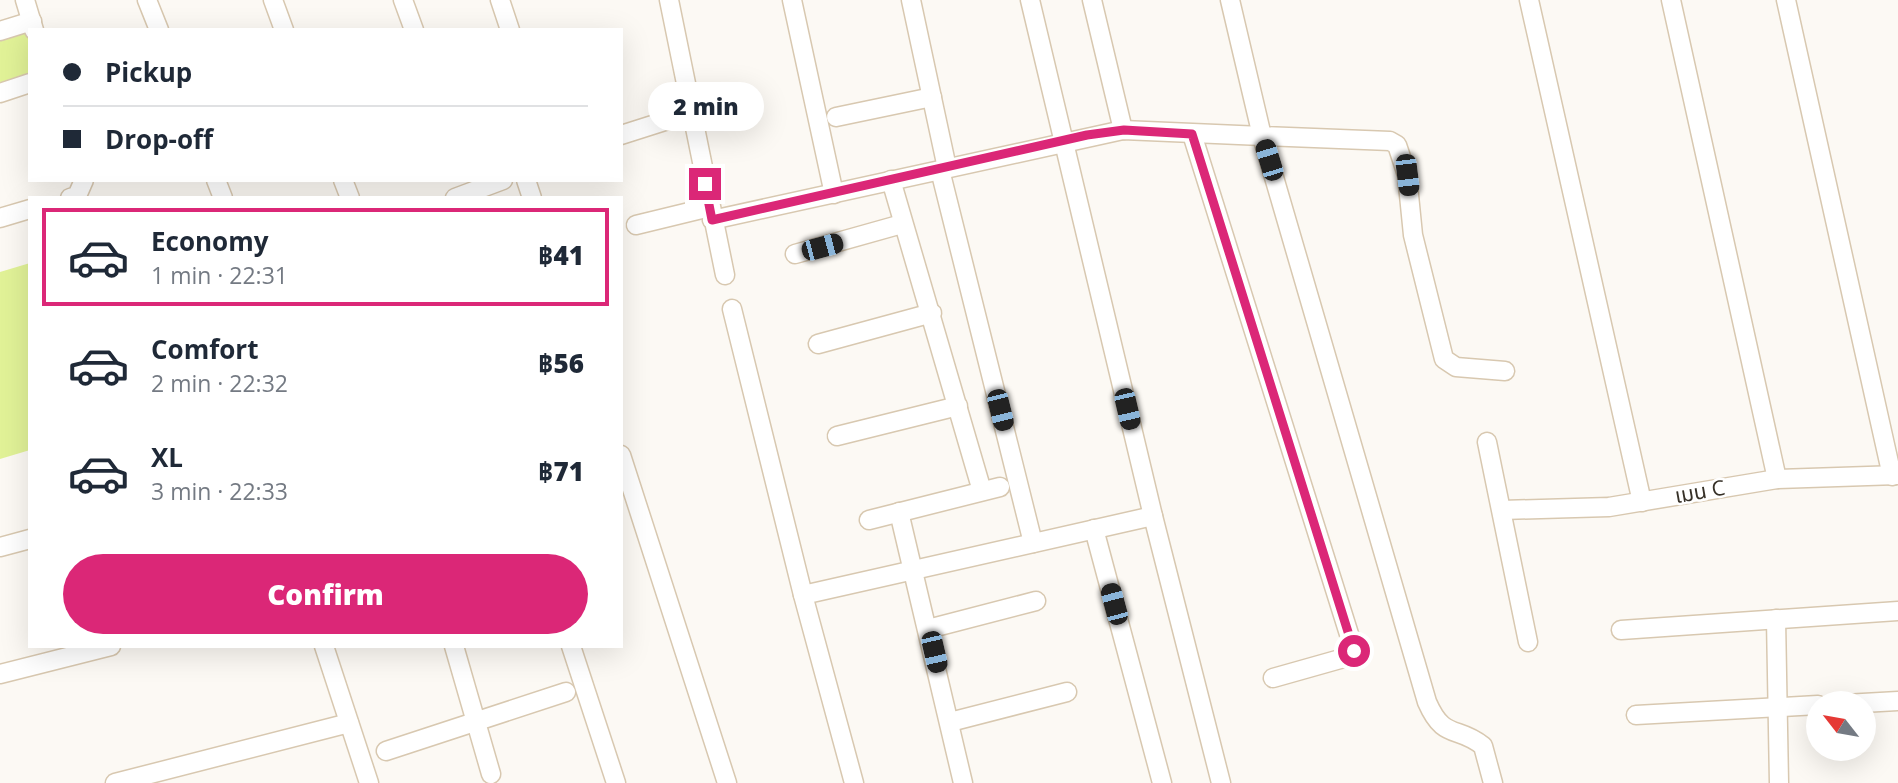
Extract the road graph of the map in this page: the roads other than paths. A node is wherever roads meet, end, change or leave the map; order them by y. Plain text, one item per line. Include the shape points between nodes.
1 (25, 0) edge
2 (147, 0) edge
3 (273, 0) edge
4 (403, 0) edge
5 (500, 0) edge
6 (669, 0) edge
7 (792, 0) edge
8 (911, 0) edge
9 (1030, 0) edge
10 (1092, 0) edge
11 (1230, 0) edge
12 (1529, 0) edge
13 (1671, 0) edge
14 (1786, 0) edge
15 (33, 25) edge
16 (158, 28) edge
17 (283, 28) edge
18 (413, 28) edge
19 (509, 28) edge
20 (0, 32) edge
21 (28, 84) edge
22 (0, 93) edge
23 (932, 97) junction
24 (690, 113) junction
25 (836, 117) dead end
26 (1124, 130) junction
27 (623, 134) edge
28 (1192, 134) junction
29 (1262, 136) junction
30 (1063, 142) junction
31 (944, 169) junction
32 (891, 180) junction
33 (498, 182) edge
34 (834, 194) junction
35 (460, 196) edge
36 (28, 210) edge
37 (711, 214) junction
38 (0, 218) edge
39 (902, 224) junction
40 (636, 225) dead end
41 (795, 254) dead end
42 (725, 275) dead end
43 (733, 309) dead end
44 (932, 313) junction
45 (818, 344) dead end
46 (1505, 371) dead end
47 (958, 407) junction
48 (837, 436) dead end
49 (1487, 442) dead end
50 (623, 467) edge
51 (1895, 476) edge
52 (1777, 480) junction
53 (1000, 487) dead end
54 (982, 491) junction
55 (1642, 502) junction
56 (630, 507) edge
57 (1502, 510) junction
58 (899, 512) junction
59 (1153, 516) junction
60 (869, 520) dead end
61 (1094, 529) junction
62 (28, 540) edge
63 (1033, 543) junction
64 (0, 547) edge
65 (911, 572) junction
66 (803, 595) junction
67 (1036, 601) dead end
68 (1898, 611) edge
69 (1776, 619) junction
70 (928, 629) junction
71 (1621, 630) dead end
72 (1528, 642) dead end
73 (103, 648) edge
74 (325, 648) edge
75 (455, 648) edge
76 (572, 648) edge
77 (0, 674) edge
78 (1273, 678) dead end
79 (566, 692) dead end
80 (1067, 692) dead end
81 (1898, 701) edge
82 (1876, 702) edge
83 (1806, 706) edge
84 (1780, 707) junction
85 (1636, 715) dead end
86 (476, 720) junction
87 (950, 722) junction
88 (349, 723) junction
89 (386, 751) dead end
90 (491, 774) dead end
91 (115, 783) edge
92 (369, 783) edge
93 (617, 783) edge
94 (727, 783) edge
95 (854, 783) edge
96 (963, 783) edge
97 (1162, 783) edge
98 (1221, 783) edge
99 (1493, 783) edge
100 (1779, 783) edge

1 - 15 street
2 - 16 street
3 - 17 street
4 - 18 street
5 - 19 street
6 - 24 street
7 - 34 street
8 - 23 street
9 - 30 street
10 - 26 street
11 - 29 street
12 - 55 street
13 - 52 street
14 - 51 street
15 - 20 street
21 - 22 street
23 - 25 street
23 - 31 street
24 - 27 street
24 - 37 street
26 - 28 street
26 - 30 street
28 - 29 street
28 - 78 street via 1354,650 1351,656
29 - 46 street via 1398,145 1407,175 1413,235 1444,359 1456,368
29 - 99 street via 1427,702 1438,723 1483,746
30 - 31 street
30 - 59 street
31 - 32 street
31 - 63 street
32 - 34 street
32 - 39 street
33 - 35 street
34 - 37 street
36 - 38 street
37 - 40 street
37 - 42 street
39 - 41 street
39 - 44 street
43 - 66 street
44 - 45 street
44 - 47 street
47 - 48 street
47 - 54 street
49 - 57 street
50 - 56 street
51 - 52 street, เมน C
52 - 55 street, เมน C
53 - 54 street
54 - 58 street
55 - 57 street, เมน C
56 - 94 street
57 - 72 street
58 - 60 street
58 - 65 street
59 - 61 street
59 - 98 street
61 - 63 street
61 - 97 street
62 - 64 street
63 - 65 street
65 - 66 street
65 - 70 street
66 - 95 street
67 - 70 street
68 - 69 street
69 - 71 street
69 - 84 street
70 - 87 street
73 - 77 street
74 - 88 street
75 - 86 street
76 - 93 street
79 - 86 street
80 - 87 street
81 - 82 street
83 - 84 street
84 - 85 street
84 - 100 street
86 - 89 street
86 - 90 street
87 - 96 street
88 - 91 street
88 - 92 street

